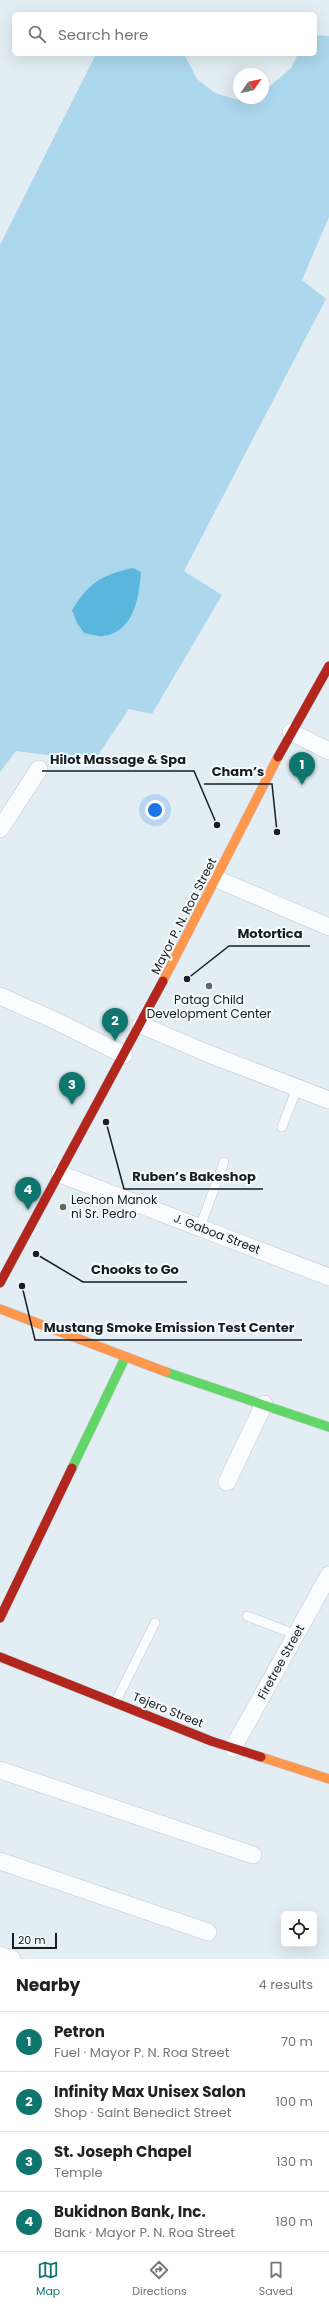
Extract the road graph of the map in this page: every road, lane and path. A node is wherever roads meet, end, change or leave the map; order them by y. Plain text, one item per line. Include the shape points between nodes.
1 (329, 666) edge
2 (291, 732) junction
3 (329, 751) edge
4 (39, 770) dead end
5 (0, 829) edge
6 (217, 878) junction
7 (329, 927) edge
8 (0, 996) edge
9 (141, 1025) junction
10 (124, 1055) junction
11 (298, 1088) junction
12 (329, 1100) edge
13 (282, 1127) dead end
14 (224, 1162) dead end
15 (60, 1174) junction
16 (200, 1227) junction
17 (329, 1277) edge
18 (0, 1283) edge
19 (0, 1309) edge
20 (125, 1358) junction
21 (264, 1404) junction
22 (329, 1427) edge
23 (227, 1482) dead end
24 (329, 1575) edge
25 (247, 1616) dead end
26 (0, 1618) edge
27 (155, 1624) dead end
28 (297, 1635) junction
29 (0, 1657) edge
30 (116, 1701) junction
31 (233, 1748) junction
32 (0, 1770) edge
33 (329, 1779) edge
34 (253, 1856) dead end
35 (0, 1861) edge
36 (208, 1932) dead end
37 (0, 1955) edge
38 (12, 1959) edge

1 - 2 main road, Mayor P. N. Roa Street
2 - 3 street
2 - 6 main road, Mayor P. N. Roa Street
4 - 5 street
6 - 7 street
6 - 9 main road, Mayor P. N. Roa Street
8 - 10 street
9 - 10 main road, Mayor P. N. Roa Street
9 - 11 street
10 - 15 main road, Mayor P. N. Roa Street
11 - 12 street
11 - 13 lane
14 - 16 lane
15 - 16 street, J. Gaboa Street
15 - 18 main road, Mayor P. N. Roa Street
16 - 17 street, J. Gaboa Street
19 - 20 main road
20 - 21 main road
20 - 26 main road
21 - 22 main road
21 - 23 street
24 - 28 street, Firetree Street
25 - 28 lane
27 - 30 lane
28 - 31 street, Firetree Street
29 - 30 main road, Tejero Street
30 - 31 main road, Tejero Street
31 - 33 main road, Tejero Street
32 - 34 street
35 - 36 street
37 - 38 street

